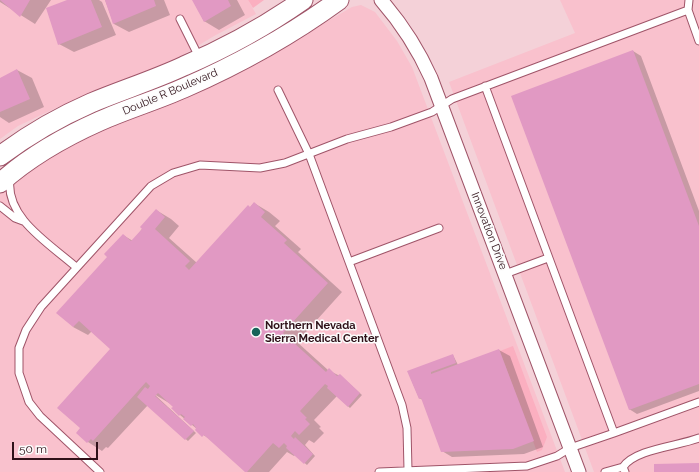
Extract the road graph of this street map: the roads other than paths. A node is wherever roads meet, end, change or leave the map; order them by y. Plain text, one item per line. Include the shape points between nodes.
1 (303, 0) edge
2 (339, 0) edge
3 (381, 0) edge
4 (689, 0) edge
5 (688, 10) junction
6 (180, 20) dead end
7 (699, 41) edge
8 (200, 59) junction
9 (485, 86) junction
10 (278, 90) dead end
11 (441, 104) junction
12 (309, 154) junction
13 (0, 156) edge
14 (5, 179) edge
15 (0, 206) edge
16 (23, 221) junction
17 (439, 228) dead end
18 (548, 258) junction
19 (349, 262) junction
20 (76, 267) junction
21 (505, 274) junction
22 (699, 402) edge
23 (614, 433) junction
24 (699, 438) edge
25 (570, 448) junction
26 (624, 469) edge
27 (408, 470) junction
28 (100, 472) edge
29 (379, 472) edge
30 (579, 472) edge
31 (605, 472) edge

1 - 8 main road, Double R Boulevard via 248,35
2 - 14 main road, Double R Boulevard via 252,55 185,88 80,130 40,153
3 - 11 street, Innovation Drive via 398,18 414,43
4 - 5 lane
5 - 7 lane
5 - 9 lane
6 - 8 lane
8 - 13 main road, Double R Boulevard via 70,113 40,129
9 - 11 lane
9 - 18 lane
10 - 12 lane
11 - 12 lane via 432,112 407,122 347,139
11 - 21 street, Innovation Drive
12 - 19 lane
12 - 20 lane via 268,167 212,164 173,173 145,192
14 - 16 lane
15 - 16 lane
16 - 20 lane
17 - 19 lane
18 - 21 lane
18 - 23 lane
19 - 27 lane via 402,405 407,428
20 - 28 lane via 38,310 26,330 20,348 19,373 24,392 34,409
21 - 25 street, Innovation Drive
22 - 23 lane
23 - 25 lane
24 - 26 lane via 640,455 628,460
25 - 27 lane via 557,456 521,467
25 - 30 street, Innovation Drive
26 - 31 lane
27 - 29 lane

